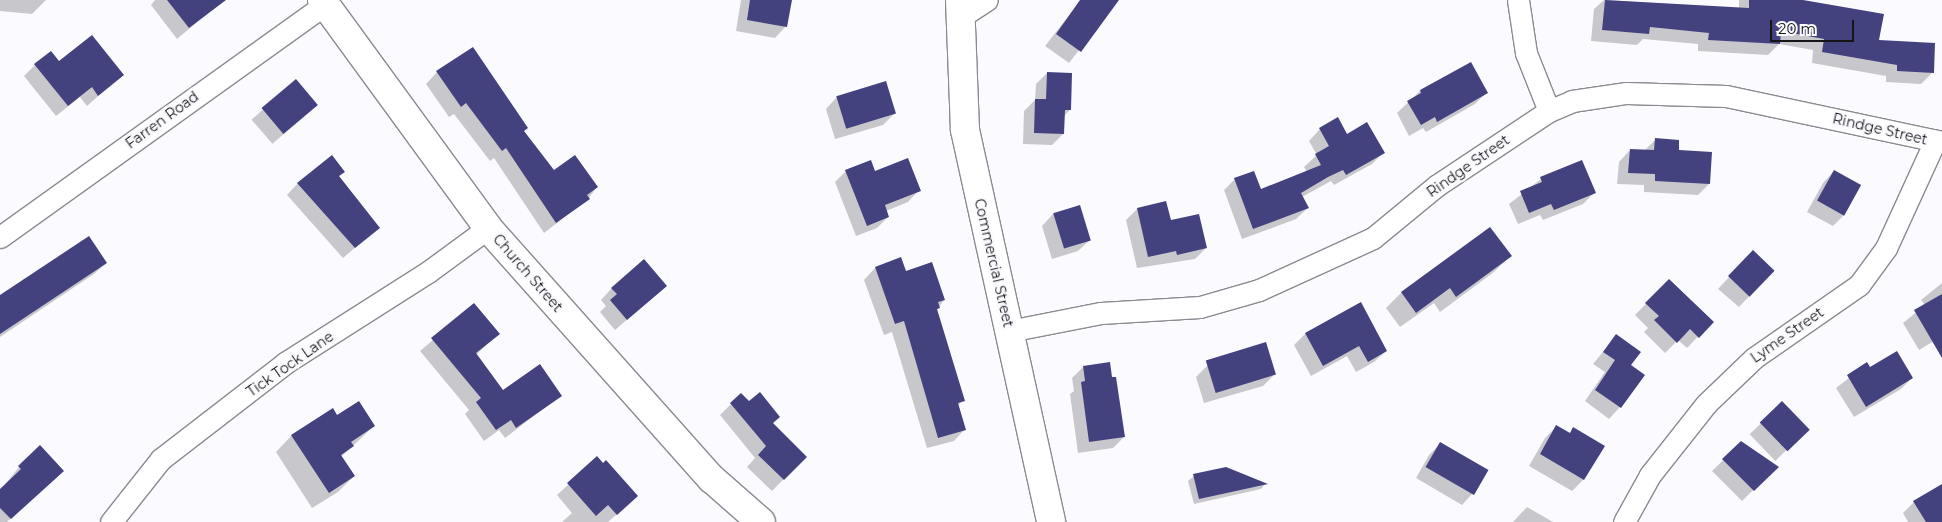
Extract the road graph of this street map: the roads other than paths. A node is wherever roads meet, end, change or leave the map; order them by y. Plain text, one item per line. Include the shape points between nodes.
1 (987, 0) edge
2 (1518, 0) edge
3 (323, 2) edge
4 (960, 9) edge
5 (1549, 111) junction
6 (1938, 142) edge
7 (488, 228) junction
8 (0, 237) edge
9 (1009, 331) junction
10 (111, 522) edge
11 (761, 522) edge
12 (1051, 522) edge
13 (1624, 522) edge

1 - 4 street
2 - 5 street via 1526,53
3 - 7 street, Church Street
3 - 8 street, Farren Road
4 - 9 street, Commercial Street via 965,130
5 - 6 street, Rindge Street via 1572,101 1626,93 1697,94 1765,102
5 - 9 street, Rindge Street via 1436,186 1373,238 1259,290 1200,307 1101,313
6 - 13 street, Lyme Street via 1886,248 1859,285 1754,358 1706,404 1650,474
7 - 10 street, Tick Tock Lane via 403,288 285,363 168,453
7 - 11 street, Church Street via 712,479
9 - 12 street, Commercial Street

